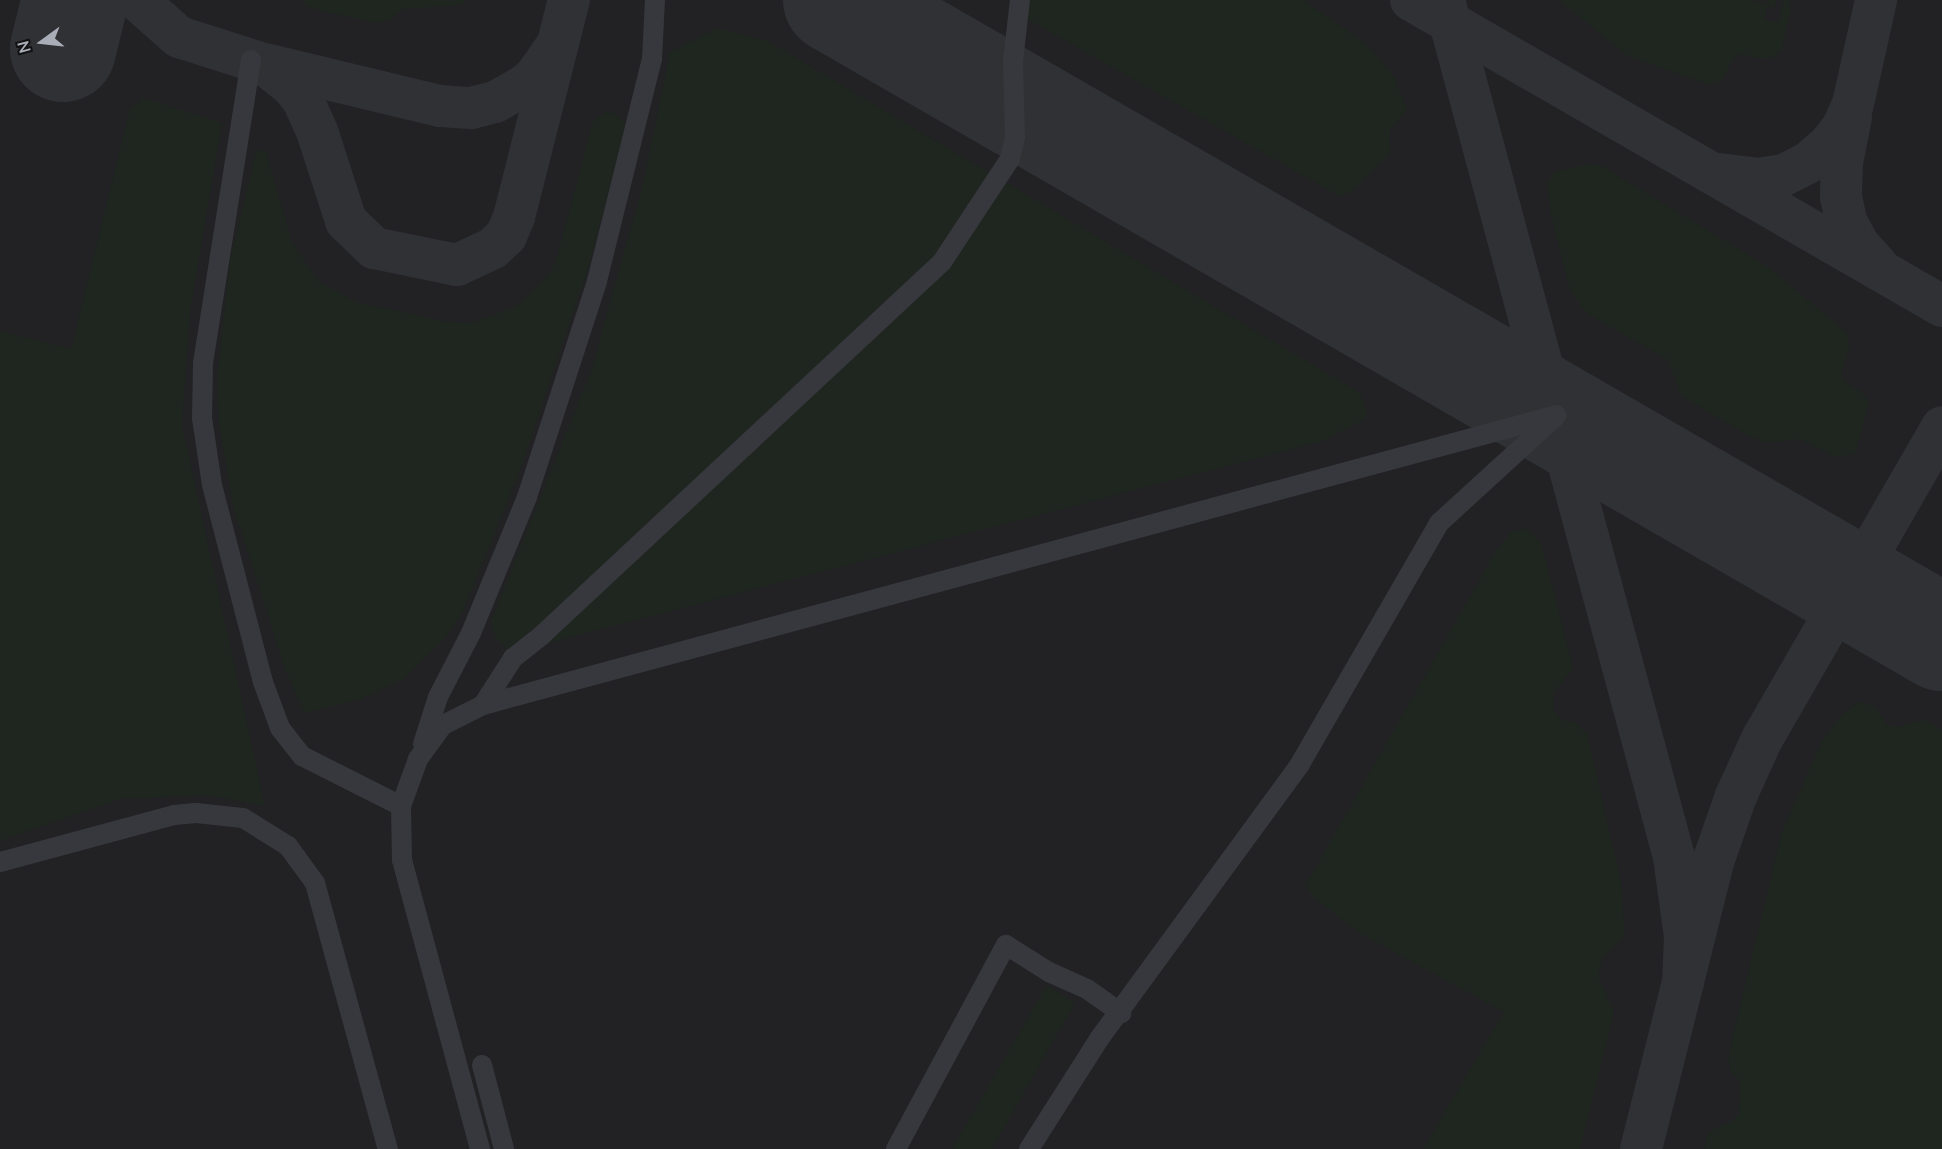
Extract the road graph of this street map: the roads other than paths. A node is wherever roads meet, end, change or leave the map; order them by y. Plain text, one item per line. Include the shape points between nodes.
1 (655, 0) edge
2 (1020, 0) edge
3 (251, 60) dead end
4 (483, 705) junction
5 (418, 759) junction
6 (401, 806) junction
7 (0, 862) edge
8 (1121, 1013) junction
9 (482, 1065) dead end
10 (388, 1149) edge
11 (480, 1149) edge
12 (504, 1149) edge
13 (896, 1149) edge
14 (1029, 1149) edge

1 - 5 lane via 652,59 597,281 527,497 471,633 438,697
2 - 4 lane via 1013,61 1015,138 1010,159 942,262 543,635 513,658
3 - 6 lane via 203,363 202,418 212,485 263,682 280,728 303,756
4 - 5 lane via 443,725
4 - 8 lane via 1557,415 1439,523 1300,764
5 - 6 lane
6 - 11 lane via 402,860
7 - 10 lane via 174,815 196,813 243,818 288,846 315,883
8 - 13 lane via 1087,989 1049,972 1006,945
8 - 14 lane via 1099,1039
9 - 12 lane

